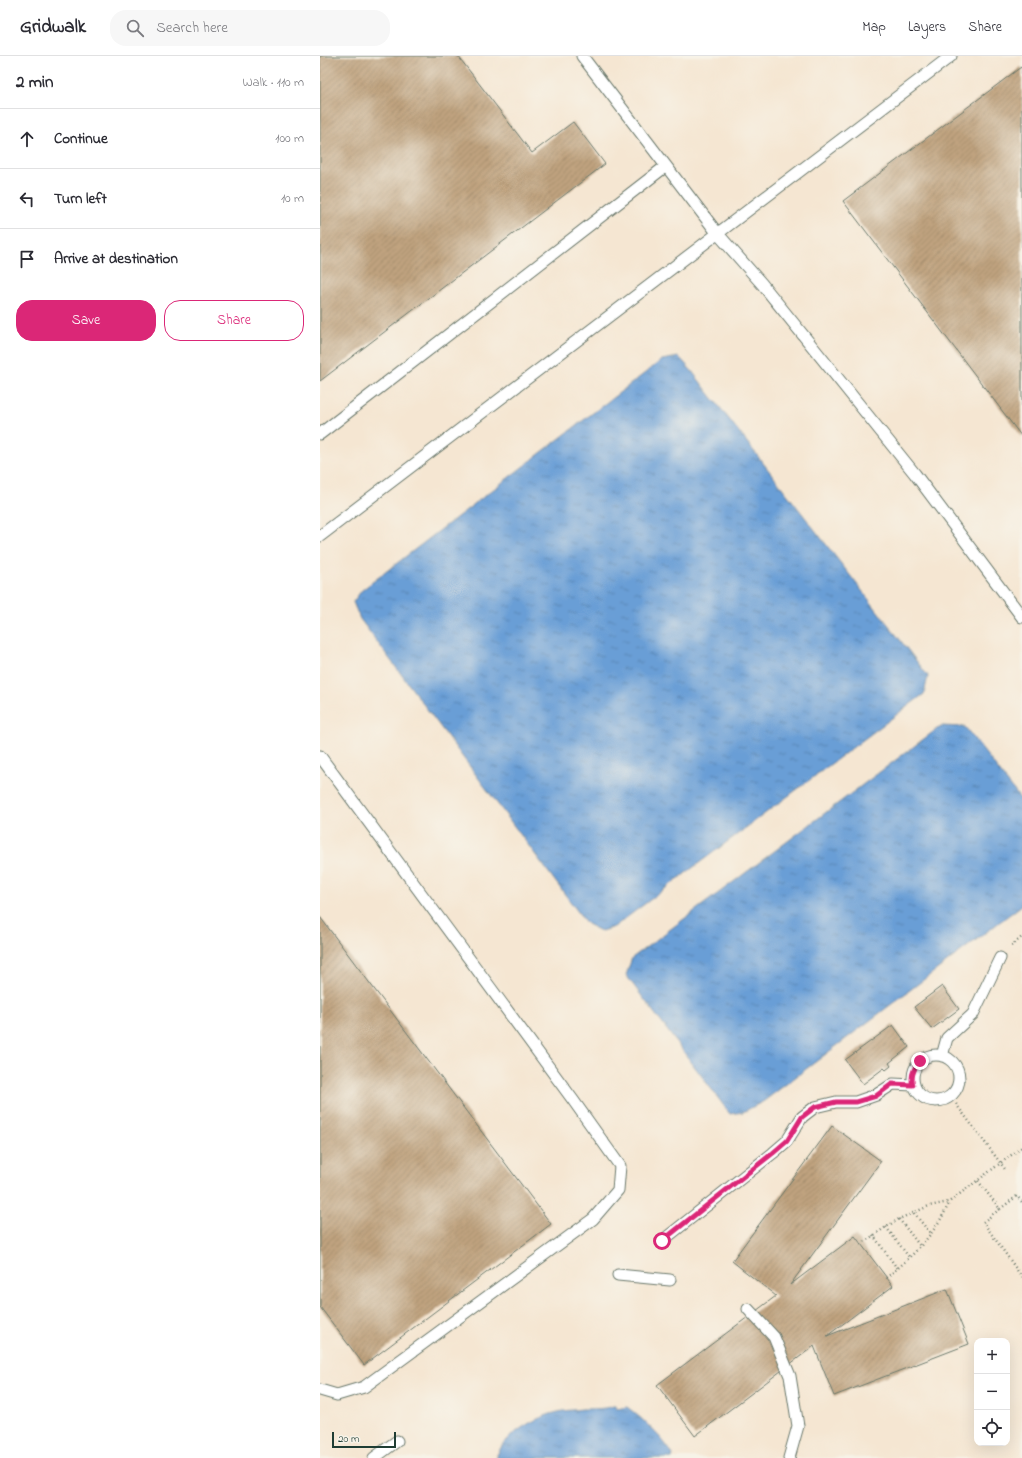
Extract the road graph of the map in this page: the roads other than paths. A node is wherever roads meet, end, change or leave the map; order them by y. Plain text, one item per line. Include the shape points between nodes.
1 (582, 56) edge
2 (951, 56) edge
3 (666, 166) junction
4 (718, 234) junction
5 (320, 434) edge
6 (320, 536) edge
7 (1022, 617) edge
8 (320, 756) edge
9 (1000, 958) dead end
10 (942, 1056) junction
11 (913, 1085) junction
12 (662, 1241) dead end
13 (618, 1275) dead end
14 (670, 1280) dead end
15 (748, 1309) dead end
16 (320, 1390) edge
17 (397, 1441) dead end
18 (374, 1458) edge
19 (789, 1458) edge

1 - 3 lane
2 - 4 lane
3 - 4 lane
3 - 5 lane
4 - 6 lane
4 - 7 lane via 762,284 915,474
8 - 16 lane via 620,1166 618,1190 592,1219 364,1387 337,1395
9 - 10 lane via 973,1014 947,1038
10 - 11 lane via 927,1056 920,1061 915,1067
10 - 11 lane via 949,1059 958,1072 958,1087 954,1094 948,1099 933,1102 919,1095
11 - 12 lane via 892,1084 876,1096 856,1102 836,1102 815,1107 802,1117 787,1141 778,1149
13 - 14 lane
15 - 19 lane via 774,1337 790,1376 798,1426
17 - 18 lane

